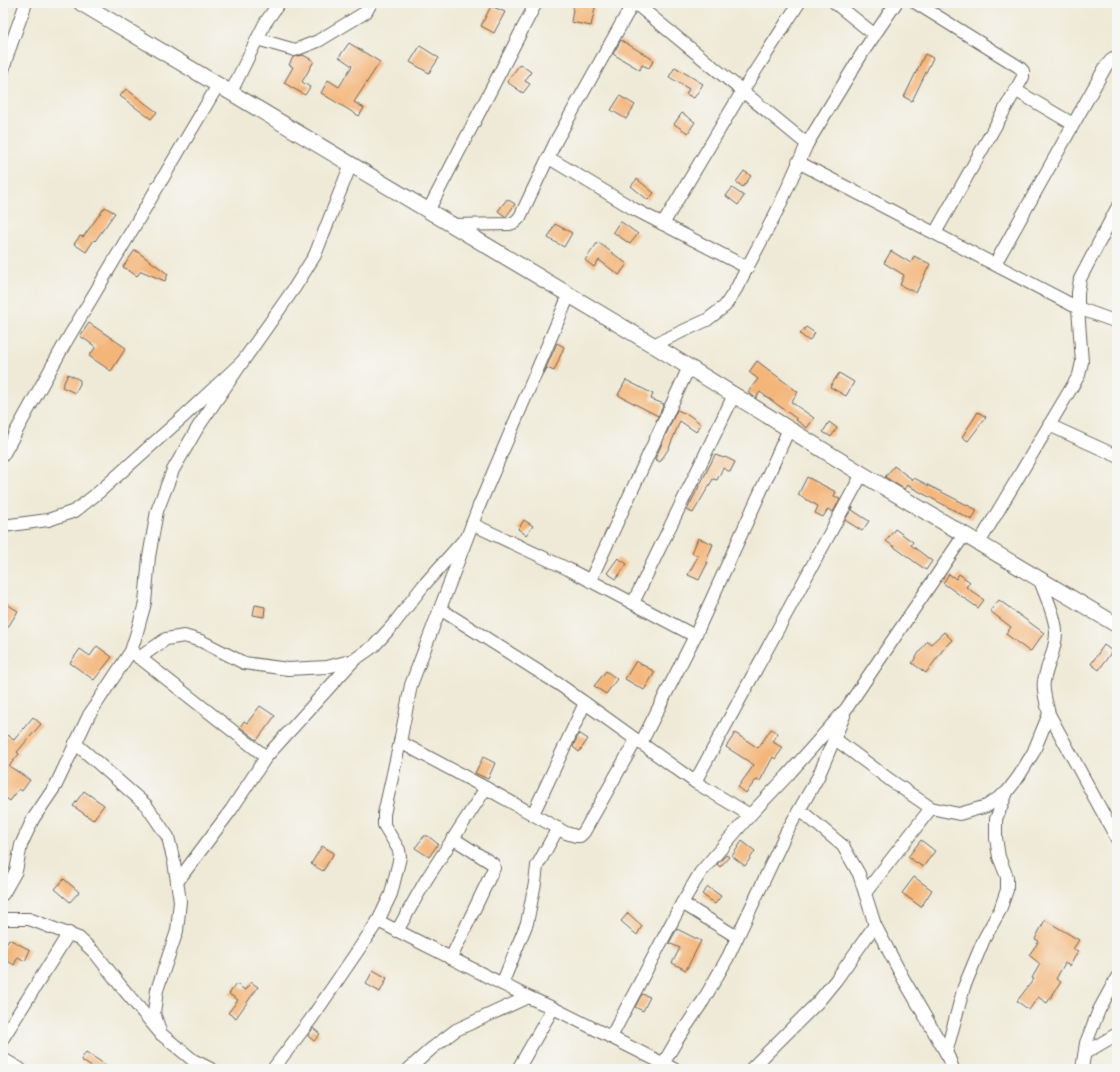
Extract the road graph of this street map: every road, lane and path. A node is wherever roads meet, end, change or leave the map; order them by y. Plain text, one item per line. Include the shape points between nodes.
1 (26, 3) edge
2 (81, 3) edge
3 (279, 3) edge
4 (371, 3) edge
5 (536, 3) edge
6 (634, 3) edge
7 (799, 3) edge
8 (835, 3) edge
9 (896, 3) edge
10 (916, 3) edge
11 (875, 35) junction
12 (257, 39) junction
13 (1117, 56) edge
14 (3, 70) edge
15 (218, 85) junction
16 (743, 90) junction
17 (1015, 90) junction
18 (231, 92) junction
19 (1073, 124) junction
20 (807, 144) junction
21 (549, 158) junction
22 (798, 162) junction
23 (352, 164) junction
24 (1117, 208) edge
25 (428, 211) junction
26 (663, 224) junction
27 (450, 225) junction
28 (934, 233) junction
29 (995, 264) junction
30 (748, 268) junction
31 (569, 295) junction
32 (1078, 308) junction
33 (1117, 322) edge
34 (653, 345) junction
35 (243, 361) junction
36 (689, 367) junction
37 (734, 395) junction
38 (1049, 425) junction
39 (789, 429) junction
40 (3, 455) edge
41 (1117, 456) edge
42 (862, 474) junction
43 (472, 524) junction
44 (3, 526) edge
45 (964, 535) junction
46 (468, 536) junction
47 (979, 543) junction
48 (1040, 580) junction
49 (590, 581) junction
50 (633, 603) junction
51 (440, 609) junction
52 (1117, 625) edge
53 (695, 636) junction
54 (135, 654) junction
55 (354, 660) junction
56 (585, 703) junction
57 (846, 709) junction
58 (1049, 714) junction
59 (835, 739) junction
60 (400, 742) junction
61 (639, 742) junction
62 (75, 743) junction
63 (266, 757) junction
64 (695, 782) junction
65 (486, 788) junction
66 (1007, 792) junction
67 (931, 808) junction
68 (800, 810) junction
69 (533, 814) junction
70 (750, 815) junction
71 (558, 828) junction
72 (454, 839) junction
73 (1117, 839) edge
74 (177, 882) junction
75 (865, 893) junction
76 (3, 894) edge
77 (682, 903) junction
78 (3, 919) edge
79 (378, 921) junction
80 (875, 925) junction
81 (397, 931) junction
82 (69, 933) junction
83 (737, 937) junction
84 (451, 958) junction
85 (1117, 977) edge
86 (502, 984) junction
87 (528, 997) junction
88 (554, 1008) junction
89 (162, 1034) junction
90 (1117, 1034) edge
91 (611, 1037) junction
92 (3, 1038) edge
93 (1084, 1053) junction
94 (3, 1059) edge
95 (948, 1062) edge
96 (669, 1067) edge
97 (753, 1068) edge
98 (20, 1069) edge
99 (211, 1069) edge
100 (273, 1069) edge
101 (409, 1069) edge
102 (518, 1069) edge
103 (1082, 1069) edge

1 - 14 street
2 - 15 street
3 - 12 street
4 - 12 street via 366,12 318,41 295,50
5 - 25 street
6 - 16 street
6 - 21 street via 557,139
7 - 16 street
8 - 11 street
9 - 11 street
10 - 17 street via 1024,71
11 - 20 street
12 - 18 street
13 - 19 street via 1106,66
15 - 18 street
15 - 40 street via 64,345
16 - 20 street
16 - 26 street
17 - 19 street
17 - 28 street
18 - 23 street
19 - 29 street
20 - 22 street
21 - 26 street
21 - 27 street via 520,217 515,222
22 - 28 street
22 - 30 street via 779,207
23 - 25 street
23 - 35 street via 315,255
24 - 32 street via 1080,279
25 - 27 street
26 - 30 street
27 - 31 street
28 - 29 street
29 - 32 street
30 - 34 street via 725,306 707,320
31 - 34 street
31 - 43 street
32 - 33 street
32 - 38 street via 1082,362 1079,375
34 - 36 street
35 - 44 street via 75,511 48,520
35 - 54 street via 198,427 173,470 157,511
36 - 37 street
36 - 49 street
37 - 39 street
37 - 50 street
38 - 41 street
38 - 47 street
39 - 42 street
39 - 53 street
42 - 45 street
42 - 64 street
43 - 46 street
43 - 49 street via 568,568
45 - 47 street
45 - 57 street
46 - 51 street
46 - 55 street via 374,646
47 - 48 street
48 - 52 street
48 - 58 street via 1056,632 1054,651 1044,682
49 - 50 street
50 - 53 street
51 - 56 street via 560,684
51 - 60 street via 411,684
53 - 61 street
54 - 55 street via 166,639 184,636 251,664 288,669 327,667
54 - 62 street via 89,715
54 - 63 street
55 - 63 street
56 - 61 street
56 - 69 street
57 - 59 street
57 - 70 street
58 - 66 street via 1033,753
58 - 73 street
59 - 67 street
59 - 68 street
60 - 65 street
60 - 79 street via 384,814 384,825 399,850 400,857 391,894
61 - 64 street
61 - 71 street via 584,832 576,836
62 - 74 street via 146,805 168,837
62 - 76 street via 56,785 33,819 21,845 16,871
63 - 74 street via 231,810
64 - 70 street
65 - 69 street
65 - 72 street
66 - 67 street via 987,806 960,814
66 - 95 street via 996,819 996,838 999,857 1007,877 1007,890 964,987
67 - 75 street
68 - 75 street via 843,846 859,874
68 - 83 street via 786,833
69 - 71 street
70 - 77 street via 700,873
71 - 86 street via 537,866 527,923
72 - 81 street via 426,880
72 - 84 street via 493,864 494,868
74 - 89 street via 180,901 177,930 157,990 154,1013
75 - 80 street
77 - 83 street
77 - 91 street
78 - 82 street via 29,919
79 - 81 street
79 - 100 street via 311,1019
80 - 95 street
80 - 97 street via 818,1002
81 - 84 street
82 - 89 street via 79,938 96,954
82 - 92 street
83 - 96 street via 703,1001 677,1040
84 - 86 street
85 - 93 street via 1099,1010
86 - 87 street
87 - 88 street
87 - 101 street via 456,1030
88 - 91 street
88 - 102 street
89 - 99 street via 193,1060
90 - 93 street
91 - 96 street
93 - 103 street
94 - 98 street

